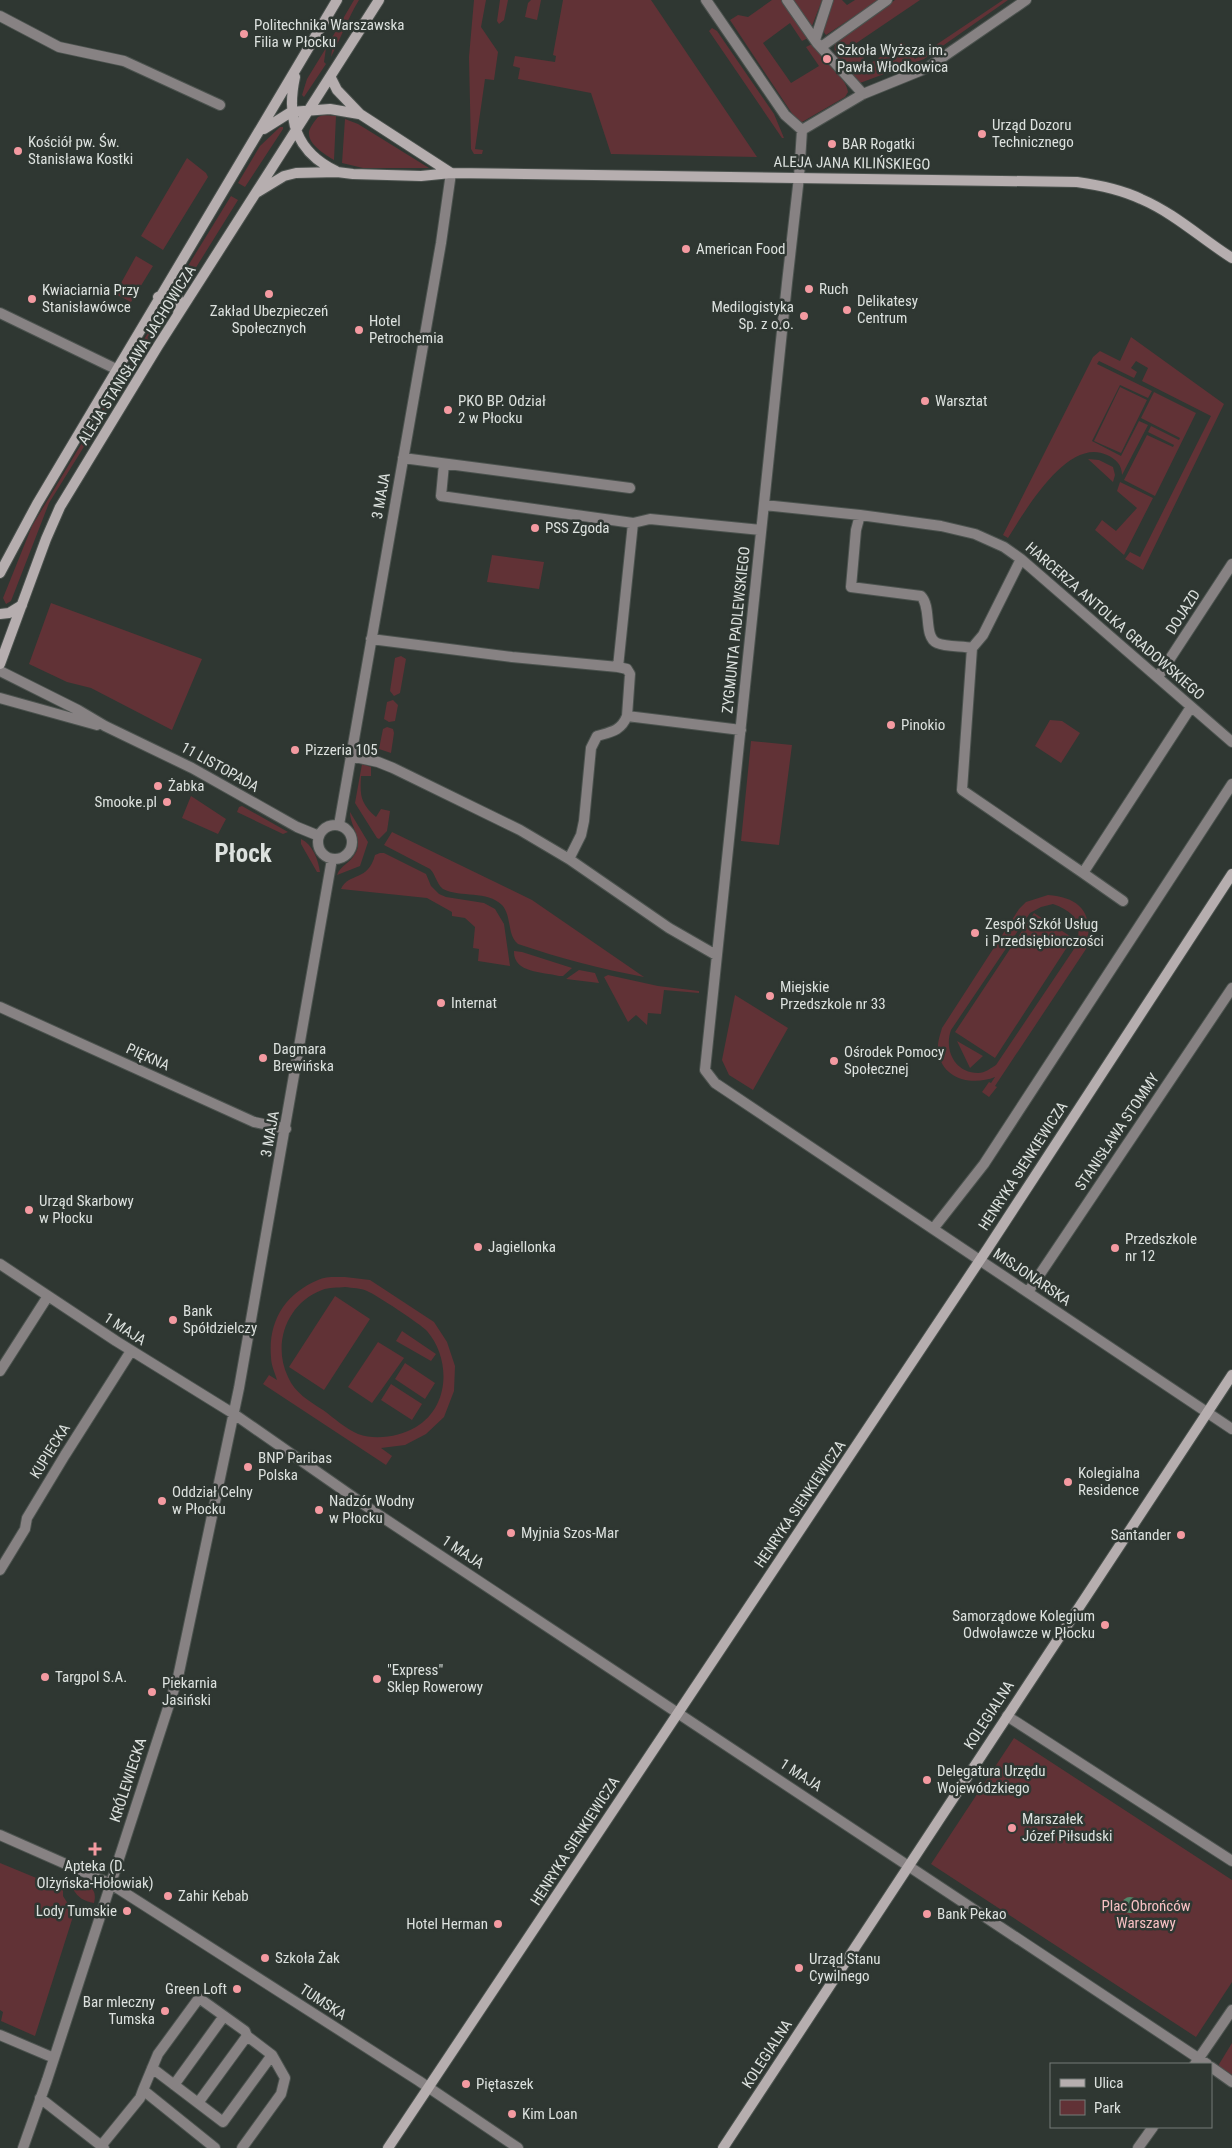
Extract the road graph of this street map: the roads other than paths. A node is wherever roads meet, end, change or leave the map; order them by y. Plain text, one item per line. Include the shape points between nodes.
1 (337, 0) edge
2 (379, 0) edge
3 (706, 0) edge
4 (787, 0) edge
5 (828, 0) edge
6 (887, 0) edge
7 (1026, 0) edge
8 (0, 16) edge
9 (818, 44) junction
10 (296, 69) junction
11 (331, 78) junction
12 (863, 94) junction
13 (220, 105) dead end
14 (309, 110) junction
15 (291, 112) junction
16 (360, 114) junction
17 (802, 130) junction
18 (296, 131) junction
19 (258, 134) junction
20 (337, 172) junction
21 (451, 173) junction
22 (800, 177) junction
23 (256, 193) junction
24 (1232, 258) edge
25 (158, 297) junction
26 (0, 314) edge
27 (178, 315) junction
28 (116, 369) junction
29 (402, 458) junction
30 (444, 464) junction
31 (630, 488) dead end
32 (764, 506) junction
33 (860, 515) junction
34 (634, 523) junction
35 (761, 530) junction
36 (1021, 559) junction
37 (1232, 564) edge
38 (0, 573) edge
39 (22, 605) junction
40 (0, 614) edge
41 (371, 639) junction
42 (972, 648) junction
43 (0, 664) edge
44 (618, 667) junction
45 (0, 671) edge
46 (1158, 676) junction
47 (0, 698) edge
48 (1191, 706) junction
49 (627, 716) junction
50 (105, 726) junction
51 (741, 730) junction
52 (1232, 742) edge
53 (350, 756) junction
54 (1232, 784) edge
55 (339, 825) junction
56 (320, 836) junction
57 (332, 859) junction
58 (569, 860) junction
59 (1083, 873) junction
60 (1232, 874) edge
61 (1123, 901) dead end
62 (716, 955) junction
63 (1232, 988) edge
64 (0, 1007) edge
65 (715, 1083) joint
66 (286, 1128) junction
67 (933, 1229) junction
68 (980, 1260) junction
69 (0, 1264) edge
70 (1028, 1292) junction
71 (48, 1296) junction
72 (131, 1351) junction
73 (0, 1371) edge
74 (1232, 1375) edge
75 (1208, 1412) junction
76 (234, 1414) junction
77 (1232, 1429) edge
78 (0, 1570) edge
79 (678, 1713) junction
80 (1007, 1716) junction
81 (0, 1835) edge
82 (1232, 1862) edge
83 (909, 1866) junction
84 (111, 1884) junction
85 (1232, 2010) edge
86 (224, 2016) junction
87 (0, 2035) edge
88 (247, 2036) junction
89 (272, 2055) junction
90 (54, 2058) junction
91 (1201, 2062) edge
92 (152, 2068) junction
93 (1212, 2068) edge
94 (1232, 2082) edge
95 (174, 2085) junction
96 (428, 2088) junction
97 (143, 2090) junction
98 (40, 2098) junction
99 (198, 2103) junction
100 (1152, 2128) edge
101 (102, 2147) edge
102 (23, 2148) edge
103 (215, 2148) edge
104 (242, 2148) edge
105 (388, 2148) edge
106 (518, 2148) edge
107 (723, 2148) edge
108 (1138, 2148) edge

1 - 10 main road, ALEJA STANISŁAWA JACHOWICZA
2 - 11 main road, ALEJA STANISŁAWA JACHOWICZA
3 - 17 street via 785,115
4 - 9 street
5 - 9 street
6 - 9 street
7 - 12 street via 927,68
8 - 13 street via 59,47 124,60
9 - 12 street
10 - 15 main road
10 - 19 main road, ALEJA STANISŁAWA JACHOWICZA
11 - 14 main road, ALEJA STANISŁAWA JACHOWICZA
11 - 16 main road via 336,90
12 - 17 street
14 - 15 main road
14 - 16 main road via 330,109
14 - 18 main road, ALEJA STANISŁAWA JACHOWICZA
15 - 18 main road
15 - 19 main road
16 - 21 main road
17 - 22 street, ZYGMUNTA PADLEWSKIEGO
18 - 20 main road via 312,156
18 - 23 main road, ALEJA STANISŁAWA JACHOWICZA
19 - 25 main road, ALEJA STANISŁAWA JACHOWICZA
20 - 21 main road, ALEJA JANA KILIŃSKIEGO via 421,176
20 - 23 main road, ALEJA JANA KILIŃSKIEGO via 289,174
21 - 22 main road, ALEJA JANA KILIŃSKIEGO
21 - 29 street, 3 MAJA
22 - 24 main road, ALEJA JANA KILIŃSKIEGO via 1056,181 1097,185 1150,203
22 - 32 street, ZYGMUNTA PADLEWSKIEGO
23 - 27 main road, ALEJA STANISŁAWA JACHOWICZA
25 - 27 main road via 166,293 177,297 180,304
25 - 28 main road, ALEJA STANISŁAWA JACHOWICZA
26 - 28 street
27 - 39 main road, ALEJA STANISŁAWA JACHOWICZA via 60,507
28 - 38 main road, ALEJA STANISŁAWA JACHOWICZA via 18,535
29 - 30 street
29 - 41 street, 3 MAJA
30 - 31 street
30 - 34 street via 441,496
32 - 33 street, HARCERZA ANTOLKA GRADOWSKIEGO
32 - 35 street, ZYGMUNTA PADLEWSKIEGO
33 - 36 street, HARCERZA ANTOLKA GRADOWSKIEGO via 964,531
33 - 42 street via 851,587 920,596 926,603 932,639 937,643
34 - 35 street via 650,519
34 - 44 street
35 - 51 street, ZYGMUNTA PADLEWSKIEGO
36 - 42 street via 983,635
36 - 46 street, HARCERZA ANTOLKA GRADOWSKIEGO
37 - 46 street, DOJAZD
39 - 40 main road
39 - 43 main road, ALEJA STANISŁAWA JACHOWICZA
41 - 44 street
41 - 53 street, 3 MAJA
42 - 59 street via 962,790
44 - 49 street via 630,674
45 - 50 street, 11 LISTOPADA
46 - 48 street, HARCERZA ANTOLKA GRADOWSKIEGO
47 - 50 street, 11 LISTOPADA
48 - 52 street, HARCERZA ANTOLKA GRADOWSKIEGO
48 - 59 street
49 - 51 street
49 - 58 street via 618,730 597,736 594,740 584,821
50 - 56 street, 11 LISTOPADA
51 - 62 street, ZYGMUNTA PADLEWSKIEGO
53 - 55 street, 3 MAJA
53 - 58 street via 393,768 520,830
54 - 67 street via 984,1164
55 - 56 street via 328,826
55 - 57 street via 348,830 352,845 347,855
56 - 57 street via 321,851
57 - 66 street, 3 MAJA
58 - 62 street via 668,928
59 - 61 street
60 - 68 main road, HENRYKA SIENKIEWICZA
62 - 65 street, ZYGMUNTA PADLEWSKIEGO via 705,1070
63 - 70 street, STANISŁAWA STOMMY
64 - 66 street, PIĘKNA via 254,1122
65 - 67 street, MISJONARSKA
66 - 76 street, 3 MAJA
67 - 68 street, MISJONARSKA
68 - 70 street, MISJONARSKA
68 - 79 main road, HENRYKA SIENKIEWICZA
69 - 71 street, 1 MAJA
70 - 75 street, MISJONARSKA
71 - 72 street, 1 MAJA
71 - 73 street
72 - 76 street, 1 MAJA
72 - 78 street, KUPIECKA via 65,1455
74 - 75 main road, KOLEGIALNA
75 - 77 street, MISJONARSKA
75 - 80 main road, KOLEGIALNA
76 - 79 street, 1 MAJA
76 - 84 street, KRÓLEWIECKA via 178,1677
79 - 83 street, 1 MAJA
79 - 96 main road, HENRYKA SIENKIEWICZA
80 - 82 street
80 - 83 main road, KOLEGIALNA
81 - 84 street, TUMSKA
83 - 91 street
83 - 107 main road, KOLEGIALNA
84 - 90 street, KRÓLEWIECKA
84 - 96 street, TUMSKA
85 - 91 street
86 - 88 street
86 - 92 street via 199,1998 158,2054
86 - 95 street
87 - 90 street
88 - 89 street
88 - 99 street
89 - 99 street via 223,2122
89 - 104 street via 285,2078 281,2094
90 - 98 street, KRÓLEWIECKA
92 - 95 street
92 - 97 street
93 - 94 street
95 - 99 street
96 - 105 main road, HENRYKA SIENKIEWICZA
96 - 106 street, TUMSKA
97 - 101 street
97 - 103 street
98 - 101 street
98 - 102 street, KRÓLEWIECKA
100 - 108 street

